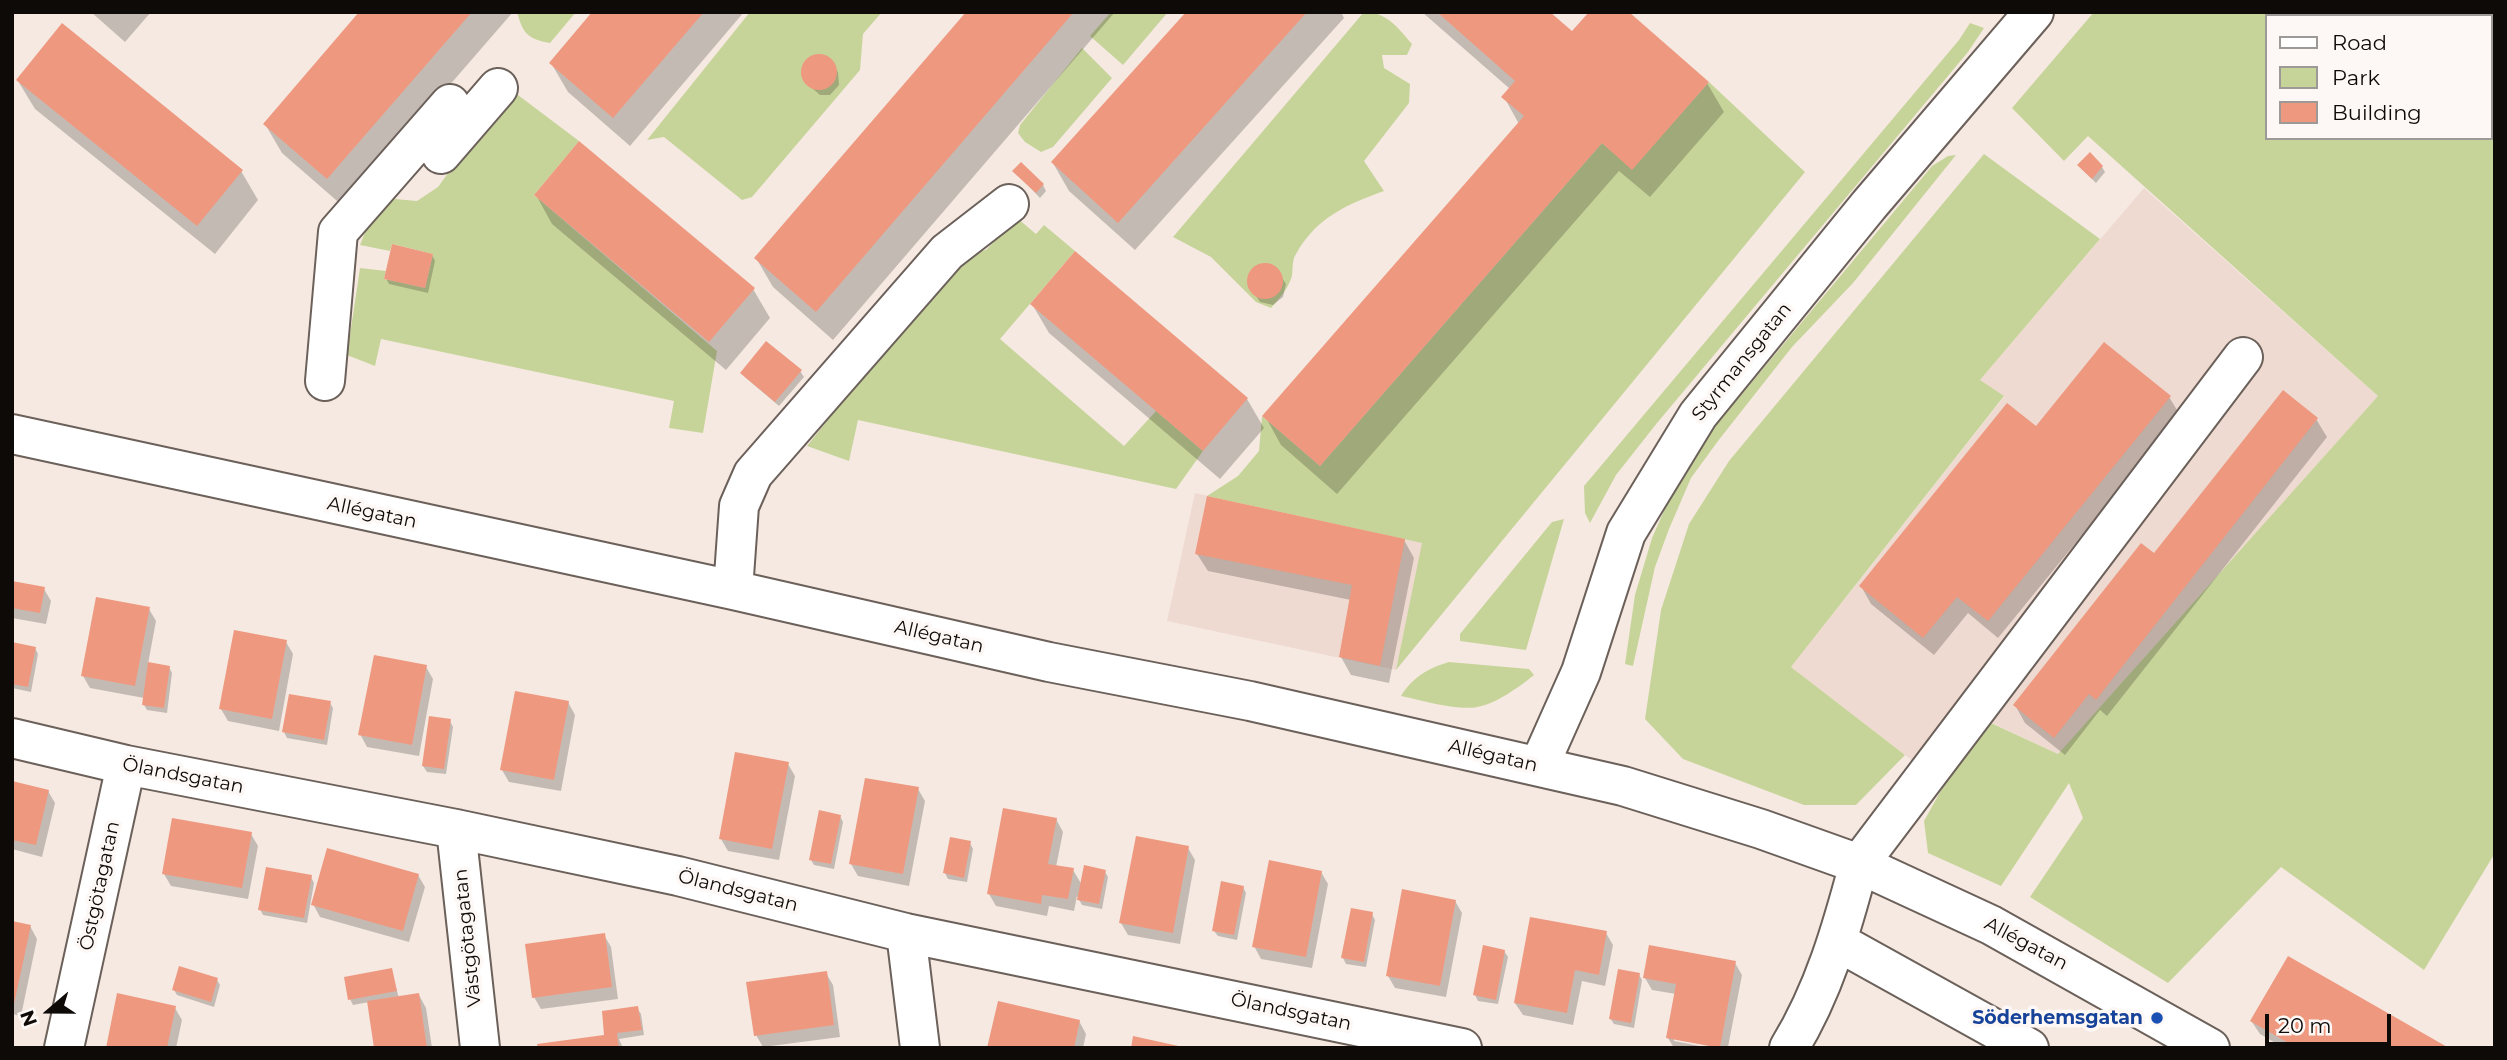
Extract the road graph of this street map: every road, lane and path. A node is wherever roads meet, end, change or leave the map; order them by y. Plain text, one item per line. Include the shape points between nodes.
1 (2034, 12) edge
2 (498, 88) dead end
3 (450, 104) dead end
4 (387, 177) junction
5 (1009, 204) dead end
6 (2243, 357) dead end
7 (325, 381) dead end
8 (12, 434) edge
9 (733, 590) junction
10 (12, 738) edge
11 (126, 765) junction
12 (1539, 766) junction
13 (456, 829) junction
14 (1859, 864) junction
15 (906, 933) junction
16 (1838, 942) junction
17 (64, 1048) edge
18 (480, 1048) edge
19 (920, 1048) edge
20 (1462, 1048) edge
21 (1789, 1048) edge
22 (2029, 1048) edge
23 (2210, 1048) edge

1 - 12 street, Styrmansgatan via 1698,415 1626,533 1581,672
2 - 4 street via 422,177
3 - 4 street
4 - 7 street via 338,232
5 - 9 street via 947,252 753,474 739,506
6 - 14 street
8 - 9 street, Allégatan
9 - 12 street, Allégatan
10 - 11 street, Ölandsgatan
11 - 13 street, Ölandsgatan
11 - 17 street, Östgötagatan
12 - 14 street, Allégatan via 1669,800
13 - 15 street, Ölandsgatan via 678,876
13 - 18 street, Västgötagatan
14 - 16 street
14 - 23 street, Allégatan via 1991,925
15 - 19 street
15 - 20 street, Ölandsgatan
16 - 21 street via 1807,1019
16 - 22 street

